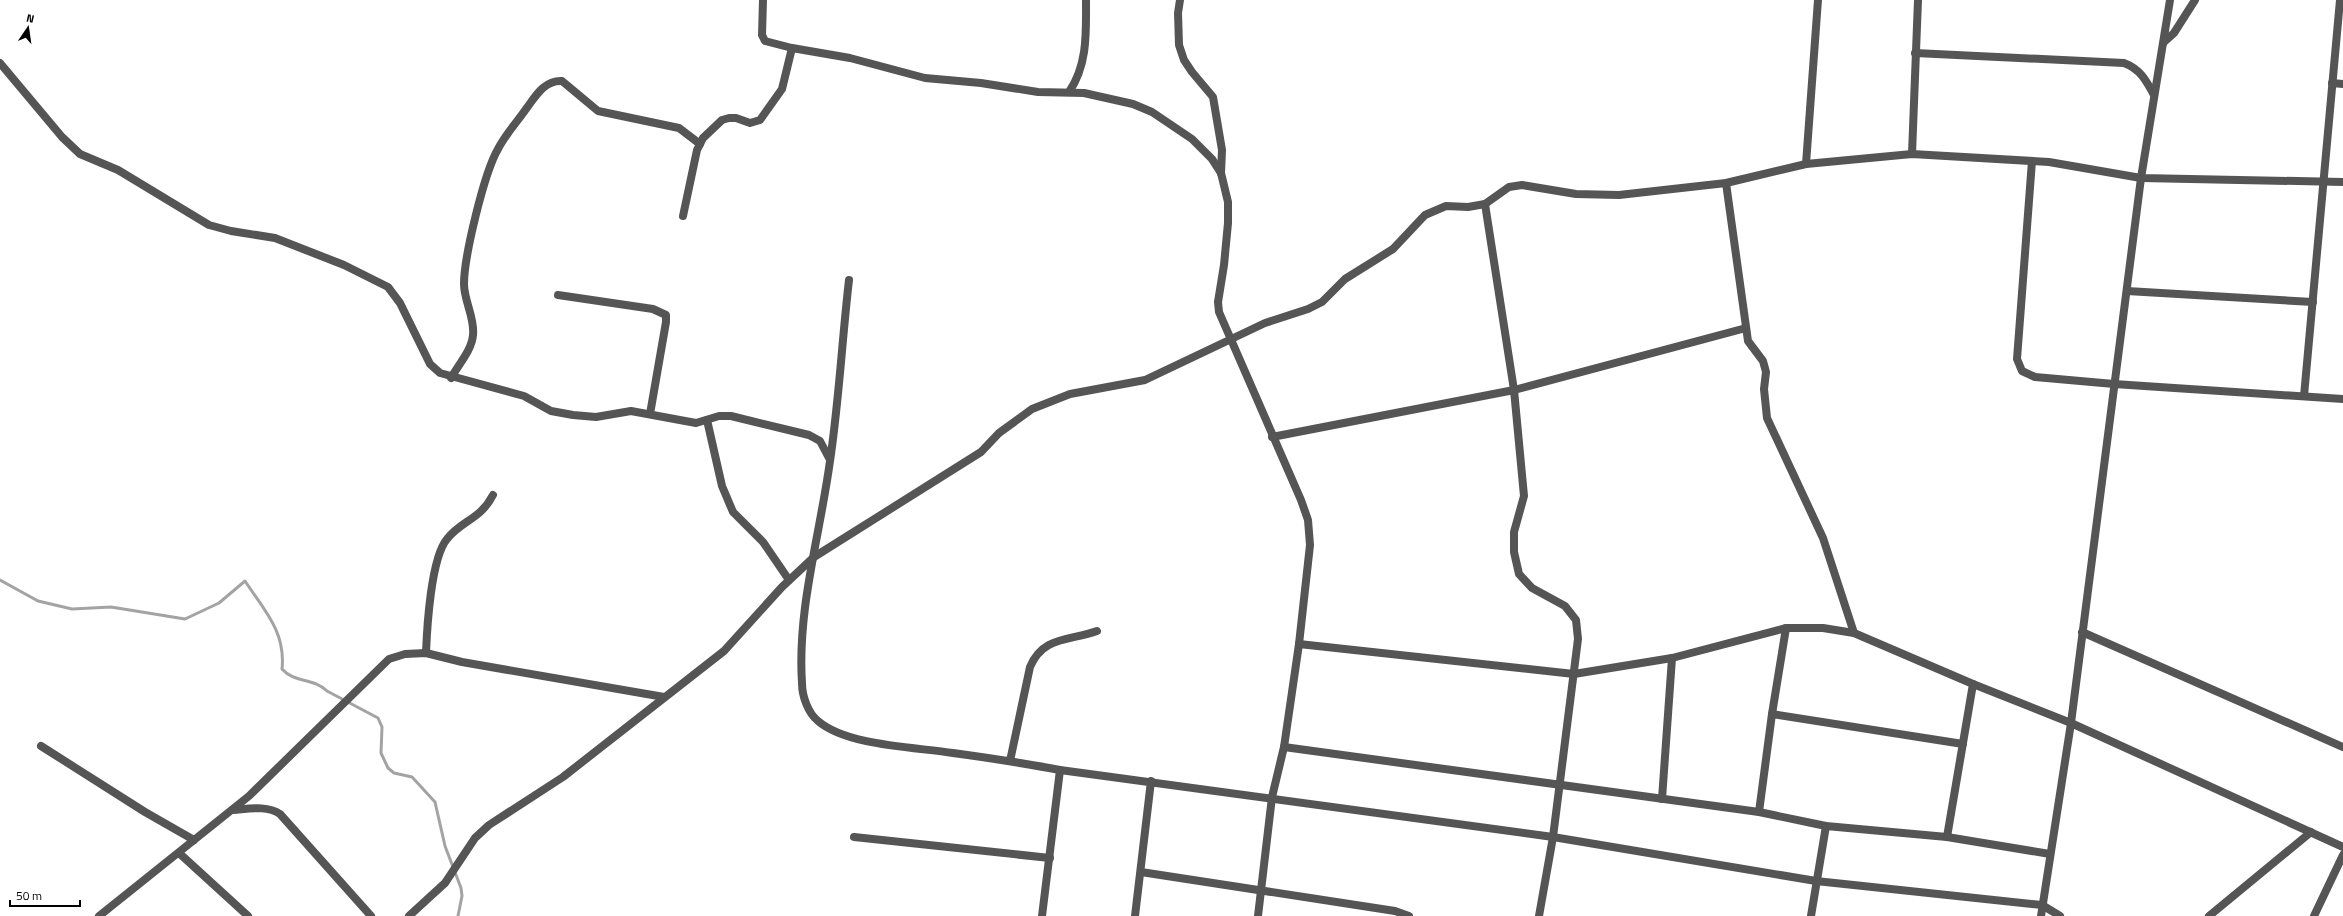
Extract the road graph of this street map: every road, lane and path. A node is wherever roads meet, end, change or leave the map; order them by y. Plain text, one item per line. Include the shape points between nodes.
1 (762, 0) edge
2 (1086, 0) edge
3 (1180, 0) edge
4 (1818, 0) edge
5 (1918, 0) edge
6 (2170, 0) edge
7 (2195, 0) edge
8 (2340, 0) edge
9 (2164, 42) junction
10 (792, 48) junction
11 (1916, 53) junction
12 (0, 63) edge
13 (2332, 83) junction
14 (2343, 84) edge
15 (1069, 92) junction
16 (2154, 94) junction
17 (700, 144) junction
18 (1912, 154) junction
19 (2032, 161) junction
20 (1806, 164) junction
21 (1221, 173) junction
22 (2141, 178) junction
23 (2324, 181) junction
24 (2343, 182) edge
25 (1726, 183) junction
26 (1485, 204) junction
27 (683, 216) dead end
28 (849, 280) dead end
29 (2127, 291) junction
30 (558, 295) dead end
31 (2313, 302) junction
32 (1746, 328) junction
33 (1230, 338) junction
34 (451, 378) junction
35 (2114, 384) junction
36 (1514, 390) junction
37 (2304, 396) junction
38 (2343, 399) edge
39 (650, 414) junction
40 (707, 420) junction
41 (1272, 438) junction
42 (830, 460) junction
43 (492, 495) dead end
44 (814, 557) junction
45 (789, 580) junction
46 (1786, 628) junction
47 (1097, 631) dead end
48 (2082, 632) junction
49 (1854, 633) junction
50 (1299, 644) junction
51 (426, 653) junction
52 (1672, 658) junction
53 (1574, 674) junction
54 (1973, 684) junction
55 (664, 697) junction
56 (1772, 714) junction
57 (2070, 723) junction
58 (1963, 744) junction
59 (42, 746) dead end
60 (1284, 747) junction
61 (2343, 747) edge
62 (1010, 761) junction
63 (1060, 770) junction
64 (1151, 781) junction
65 (1560, 784) junction
66 (1272, 797) junction
67 (1662, 799) junction
68 (233, 810) junction
69 (1759, 812) junction
70 (1826, 826) junction
71 (2312, 832) junction
72 (854, 837) dead end
73 (1553, 837) junction
74 (1947, 837) junction
75 (194, 840) junction
76 (2343, 847) edge
77 (179, 853) junction
78 (2050, 854) junction
79 (2343, 855) edge
80 (1050, 858) junction
81 (1142, 872) junction
82 (1816, 881) junction
83 (1261, 890) junction
84 (2042, 904) junction
85 (99, 916) edge
86 (248, 916) edge
87 (371, 916) edge
88 (409, 916) edge
89 (1042, 916) edge
90 (1135, 916) edge
91 (1258, 916) edge
92 (1409, 916) edge
93 (1539, 916) edge
94 (1811, 916) edge
95 (2041, 916) edge
96 (2060, 916) edge
97 (2209, 916) edge
98 (2314, 916) edge

1 - 10 street via 762,35 765,41
2 - 15 street via 1086,41 1082,67 1078,80
3 - 21 street via 1179,45 1184,60 1213,97 1222,150
4 - 20 street
5 - 11 street
6 - 9 street
7 - 9 street via 2174,33
8 - 13 street
9 - 16 street
10 - 15 street via 850,58 925,78 1038,92
10 - 17 street via 782,89 760,120 750,123 736,118 722,120
11 - 16 street via 2124,63 2134,66 2144,76
11 - 18 street
12 - 34 street via 80,154 118,170 209,225 274,238 344,265 388,287 400,304 430,364 440,374
13 - 14 street
13 - 23 street
15 - 21 street via 1133,104 1152,112 1192,139 1212,159
16 - 22 street
17 - 27 street
17 - 34 street via 679,128 598,112 562,81 554,80 547,84 535,96 497,150 486,183 465,270 464,286 474,334
18 - 19 street
18 - 20 street
19 - 22 street
19 - 35 street via 2017,359 2022,371 2035,377
20 - 25 street
21 - 33 street via 1228,202 1228,223 1218,302 1219,312
22 - 23 street
22 - 29 street
23 - 24 street
23 - 31 street
25 - 26 street via 1597,196 1522,185 1509,187
25 - 32 street
26 - 33 street via 1468,207 1446,206 1425,215 1393,249 1345,279 1322,302
26 - 36 street
28 - 42 street
29 - 31 street
29 - 35 street
30 - 39 street via 653,309 666,314
31 - 37 street
32 - 36 street
32 - 49 street via 1748,341 1763,361 1766,372 1764,389 1767,418 1822,538
33 - 41 street
33 - 44 street via 1145,380 1070,394 1032,409 1000,433 981,452
34 - 39 street via 524,396 551,411 573,415 596,417 632,411
35 - 37 street
35 - 48 street
36 - 41 street
36 - 53 street via 1524,496 1514,532 1514,552 1519,574 1532,588 1565,606 1576,620 1578,639
37 - 38 street
39 - 40 street via 696,423
40 - 42 street via 731,416 809,435 820,441
40 - 45 street via 722,486 733,512 763,542
41 - 50 street via 1308,520 1310,545
42 - 44 street
43 - 51 street via 486,508 458,527 439,552 428,611
44 - 45 street
44 - 62 street via 803,622 801,664 806,703 817,720 836,732 862,740
45 - 55 street via 724,651
46 - 49 street via 1823,628
46 - 52 street
46 - 56 street
47 - 62 street via 1050,643 1035,656 1030,667
48 - 57 street
48 - 61 street
49 - 54 street
50 - 53 street
50 - 60 street
51 - 55 street via 462,662
51 - 68 street via 405,654 389,659
52 - 53 street
52 - 67 street
53 - 65 street
54 - 57 street
54 - 58 street
55 - 88 street via 563,777 489,825 475,838 445,883
56 - 58 street
56 - 69 street
57 - 71 street
57 - 78 street
58 - 74 street
59 - 75 street
60 - 65 street
60 - 66 street
62 - 63 street
63 - 64 street
63 - 80 street
64 - 66 street
64 - 81 street
65 - 67 street
65 - 73 street
66 - 73 street
66 - 83 street
67 - 69 street
68 - 75 street
68 - 87 street via 267,809 280,814
69 - 70 street
70 - 74 street
70 - 82 street
71 - 76 street
71 - 97 street
72 - 80 street
73 - 82 street
73 - 93 street
74 - 78 street
75 - 77 street
77 - 85 street
77 - 86 street
78 - 84 street
79 - 98 street
80 - 89 street
81 - 83 street
81 - 90 street
82 - 84 street
82 - 94 street
83 - 91 street
83 - 92 street via 1395,911
84 - 95 street
84 - 96 street

